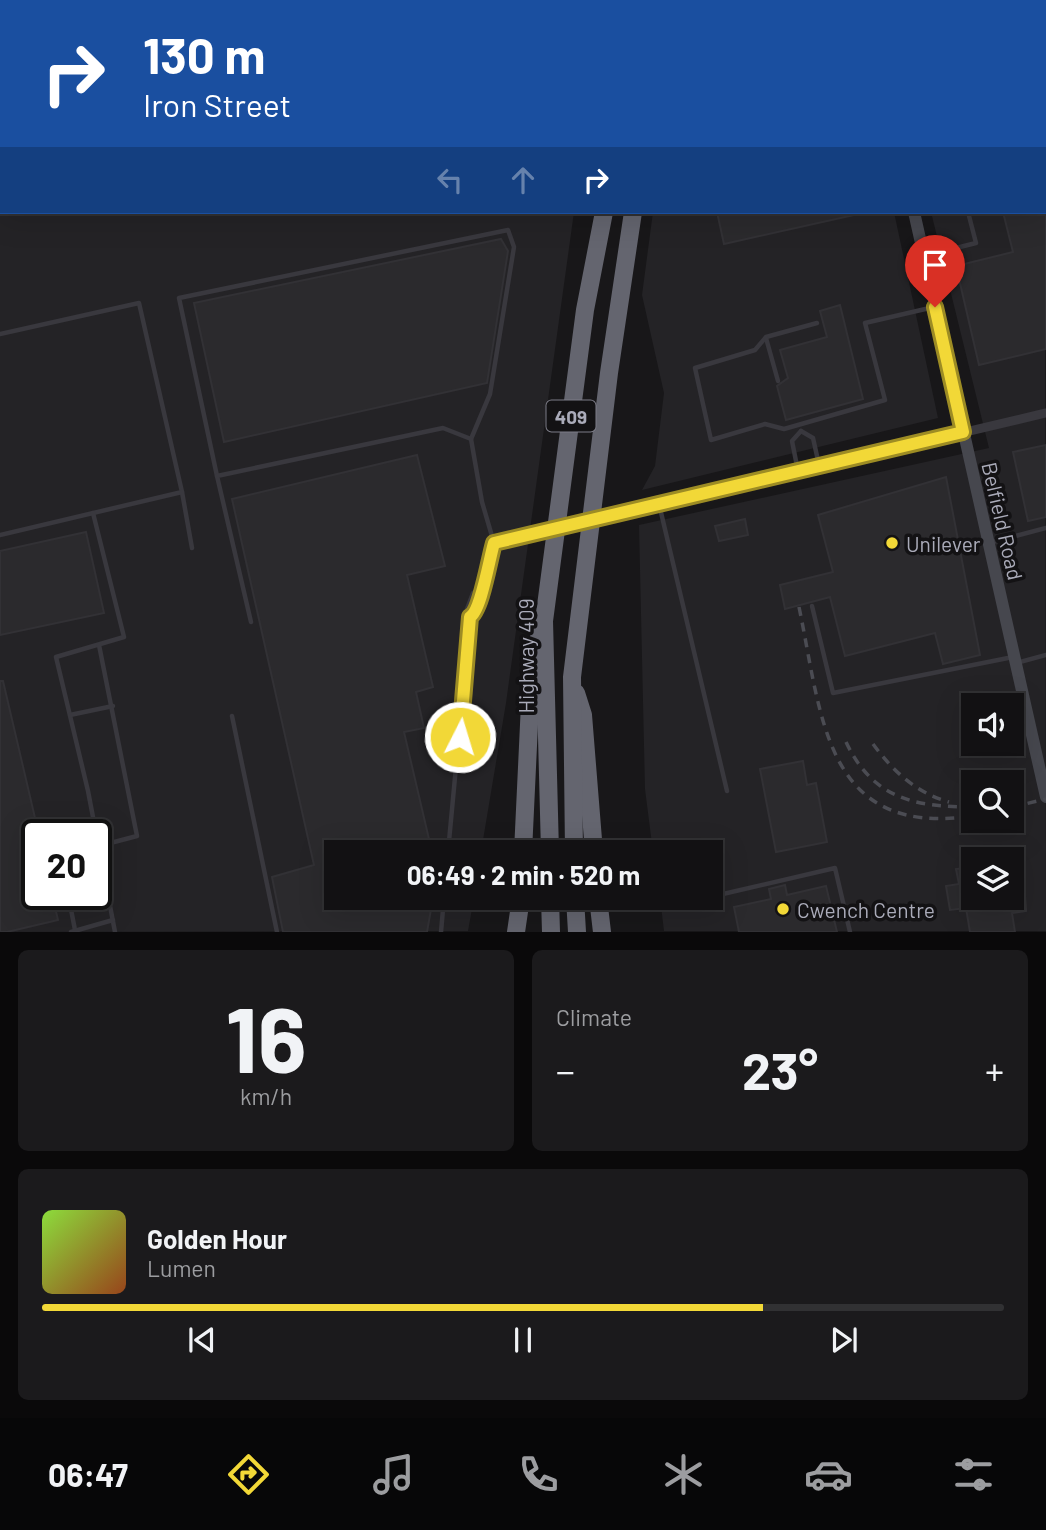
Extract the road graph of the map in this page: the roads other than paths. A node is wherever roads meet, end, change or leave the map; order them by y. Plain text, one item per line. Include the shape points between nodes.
1 (604, 214) edge
2 (633, 214) edge
3 (914, 214) edge
4 (969, 214) edge
5 (924, 257) junction
6 (935, 307) junction
7 (817, 323) dead end
8 (0, 334) edge
9 (766, 337) junction
10 (778, 381) dead end
11 (1046, 414) edge
12 (789, 419) dead end
13 (800, 424) junction
14 (791, 427) junction
15 (801, 431) junction
16 (963, 432) junction
17 (471, 439) junction
18 (819, 466) junction
19 (798, 471) junction
20 (217, 476) junction
21 (182, 492) junction
22 (659, 504) junction
23 (93, 513) junction
24 (1046, 528) edge
25 (0, 535) edge
26 (494, 543) junction
27 (988, 544) junction
28 (192, 548) dead end
29 (481, 589) junction
30 (812, 606) dead end
31 (470, 617) junction
32 (544, 621) junction
33 (251, 622) dead end
34 (99, 645) junction
35 (1046, 655) edge
36 (1015, 660) junction
37 (572, 677) junction
38 (113, 706) junction
39 (70, 716) junction
40 (232, 716) dead end
41 (1044, 777) edge
42 (727, 791) dead end
43 (1046, 797) edge
44 (94, 819) edge
45 (449, 840) edge
46 (524, 840) edge
47 (550, 840) edge
48 (574, 840) edge
49 (593, 840) edge
50 (112, 843) edge
51 (723, 894) edge
52 (70, 910) edge
53 (111, 910) edge
54 (443, 910) edge
55 (519, 910) edge
56 (551, 910) edge
57 (576, 910) edge
58 (599, 910) edge
59 (113, 920) junction
60 (73, 931) edge
61 (115, 932) edge
62 (277, 932) edge
63 (440, 932) edge
64 (516, 932) edge
65 (551, 932) edge
66 (577, 932) edge
67 (602, 932) edge
68 (850, 932) edge

1 - 32 highway, Highway 409 / 409 via 584,310
2 - 37 highway, 409
3 - 5 main road, Belfield Road
4 - 5 lane via 976,243
5 - 6 main road, Belfield Road
6 - 13 lane via 865,323 885,400
6 - 16 main road, Belfield Road
7 - 9 lane
8 - 21 lane via 139,303
9 - 10 lane
9 - 14 lane via 755,350 695,368 711,440 765,424
11 - 16 street
12 - 14 lane
13 - 14 lane
13 - 15 lane
15 - 18 lane via 813,438
15 - 19 lane via 792,442
16 - 18 street
16 - 27 main road, Belfield Road
17 - 20 lane via 443,428
17 - 20 lane via 490,394 514,247 508,230 179,298
17 - 26 lane
18 - 19 street
19 - 22 street
20 - 33 lane
21 - 23 lane
21 - 28 lane
22 - 26 street, bridge
22 - 42 lane
23 - 25 lane
23 - 34 lane via 124,637
24 - 27 lane
26 - 29 lane
27 - 36 main road, Belfield Road
29 - 31 lane via 477,613
29 - 31 lane via 473,593 467,610
30 - 36 lane via 833,693
31 - 45 lane
32 - 46 highway via 533,661
32 - 47 highway, Highway 409 / 409
34 - 38 lane
34 - 39 lane via 56,657
35 - 36 lane
36 - 41 main road, Belfield Road
37 - 48 highway, 409
37 - 49 highway via 583,715
38 - 39 lane
38 - 50 lane via 137,836
39 - 44 lane
40 - 62 lane
41 - 43 main road, Belfield Road
51 - 68 lane via 835,868
52 - 60 lane
53 - 59 lane
54 - 63 lane
55 - 64 highway
56 - 65 highway
57 - 66 highway
58 - 67 highway
59 - 60 lane
59 - 61 lane

